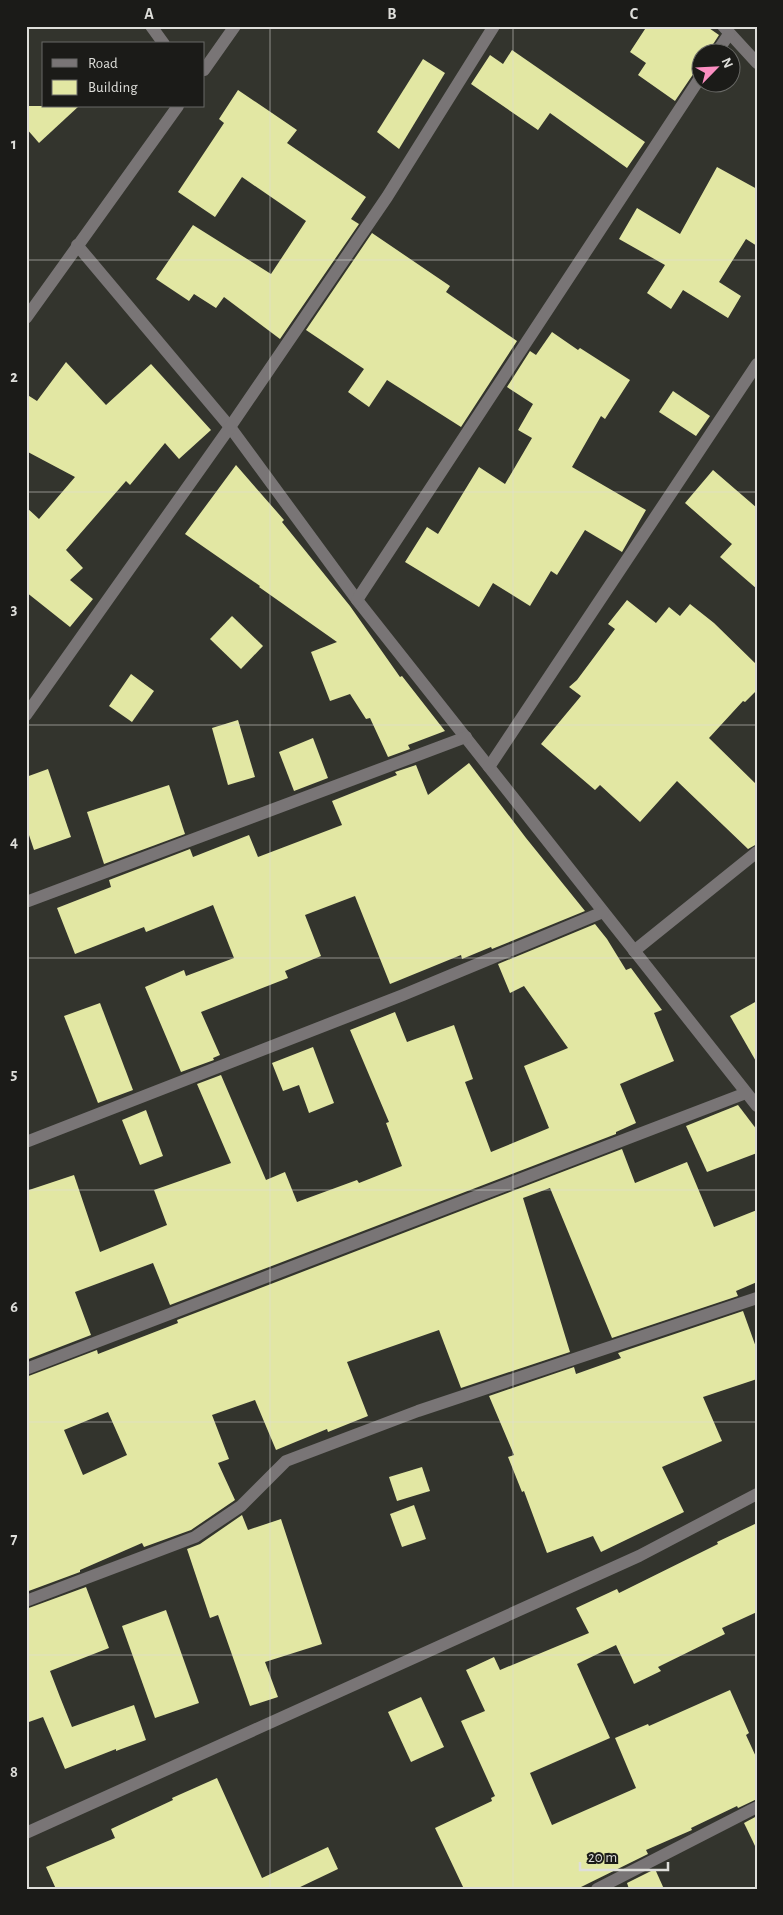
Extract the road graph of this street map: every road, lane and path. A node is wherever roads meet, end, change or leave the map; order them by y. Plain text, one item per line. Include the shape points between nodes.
1 (151, 26) edge
2 (235, 26) edge
3 (494, 26) edge
4 (726, 30) edge
5 (163, 42) edge
6 (721, 42) edge
7 (755, 56) edge
8 (205, 69) edge
9 (691, 92) edge
10 (177, 108) edge
11 (77, 245) junction
12 (26, 318) edge
13 (757, 364) edge
14 (230, 427) junction
15 (357, 600) junction
16 (26, 715) edge
17 (466, 737) junction
18 (489, 767) junction
19 (757, 852) edge
20 (26, 902) edge
21 (603, 912) junction
22 (634, 951) junction
23 (746, 1093) junction
24 (757, 1106) edge
25 (26, 1142) edge
26 (757, 1298) edge
27 (26, 1368) edge
28 (757, 1494) edge
29 (26, 1601) edge
30 (757, 1807) edge
31 (26, 1833) edge
32 (597, 1889) edge

1 - 5 street
2 - 8 street
3 - 14 street via 387,197
4 - 6 street
4 - 7 street
9 - 15 street
10 - 11 street
11 - 12 street
11 - 14 street
13 - 18 street
14 - 15 street
14 - 16 street
15 - 17 street
17 - 18 street
17 - 20 street
18 - 21 street
19 - 22 street
21 - 22 street
21 - 25 street via 403,995
22 - 23 street
23 - 24 street
23 - 27 street
26 - 29 street via 418,1410 286,1461 241,1506 195,1537
28 - 31 street via 639,1556
30 - 32 street

